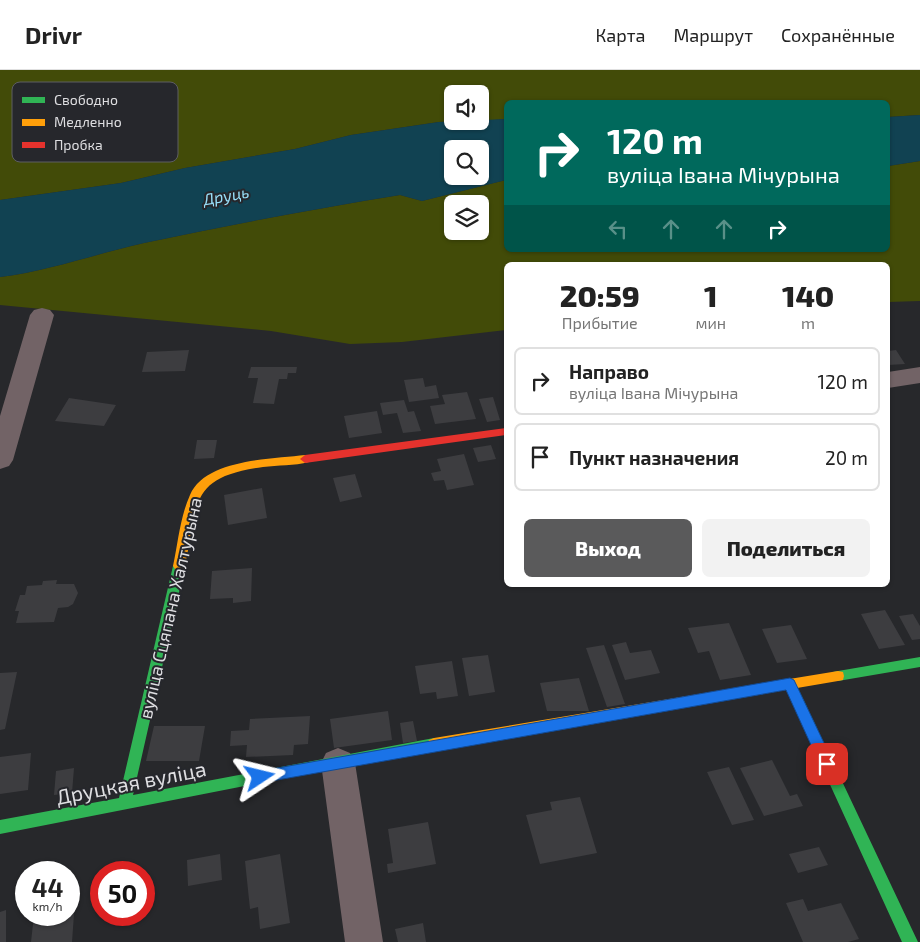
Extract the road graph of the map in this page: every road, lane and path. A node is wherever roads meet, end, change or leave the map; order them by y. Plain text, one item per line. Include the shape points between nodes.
1 (42, 316) dead end
2 (920, 375) edge
3 (890, 380) edge
4 (504, 431) edge
5 (0, 460) edge
6 (920, 662) edge
7 (790, 684) junction
8 (338, 763) junction
9 (125, 801) junction
10 (0, 827) edge
11 (364, 942) edge
12 (910, 942) edge

1 - 5 street
2 - 3 street
4 - 9 street, вуліца Сцяпана Халтурына via 227,470 205,481 196,492
6 - 7 street, Друцкая вуліца
7 - 8 street, Друцкая вуліца
7 - 12 street
8 - 9 street, Друцкая вуліца
8 - 11 street
9 - 10 street, Друцкая вуліца

